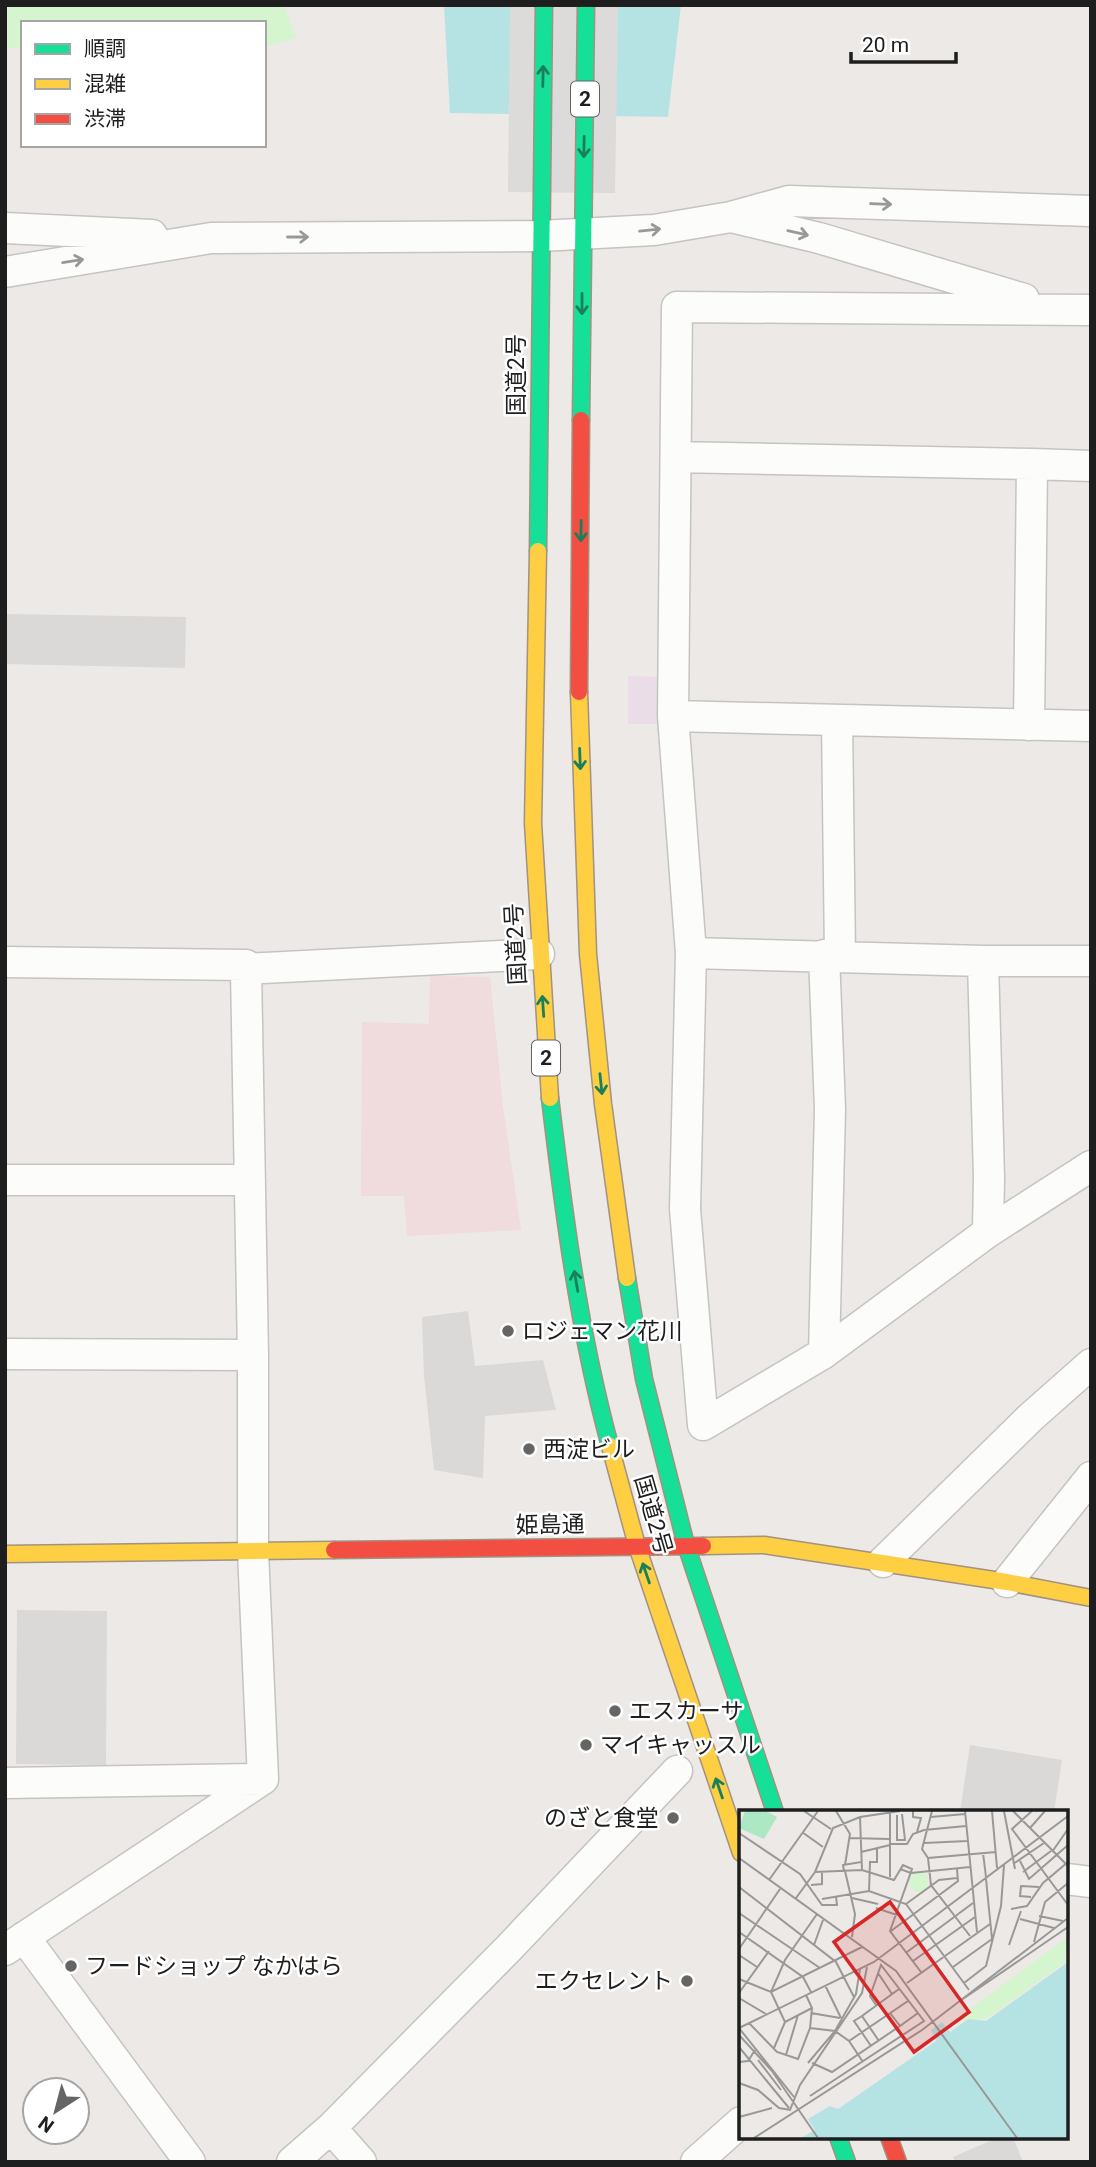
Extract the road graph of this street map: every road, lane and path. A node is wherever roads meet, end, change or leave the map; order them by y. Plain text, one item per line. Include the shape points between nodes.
1 (544, 5) edge
2 (586, 5) edge
3 (1091, 211) edge
4 (731, 217) junction
5 (5, 228) edge
6 (540, 236) junction
7 (582, 236) junction
8 (211, 238) junction
9 (5, 272) edge
10 (1058, 309) junction
11 (1091, 310) edge
12 (676, 457) junction
13 (1032, 464) junction
14 (1091, 466) edge
15 (673, 716) junction
16 (837, 720) junction
17 (1029, 725) junction
18 (1091, 726) edge
19 (691, 953) junction
20 (539, 954) junction
21 (832, 955) junction
22 (983, 961) junction
23 (1091, 961) edge
24 (5, 962) edge
25 (246, 969) junction
26 (1091, 1166) edge
27 (5, 1180) edge
28 (250, 1180) junction
29 (988, 1232) junction
30 (824, 1353) junction
31 (5, 1354) edge
32 (253, 1355) junction
33 (1091, 1364) edge
34 (1091, 1477) edge
35 (685, 1545) junction
36 (637, 1546) junction
37 (253, 1551) junction
38 (5, 1554) edge
39 (883, 1563) junction
40 (1007, 1582) junction
41 (1091, 1598) edge
42 (677, 1771) dead end
43 (263, 1779) junction
44 (5, 1783) edge
45 (774, 1810) edge
46 (739, 1847) edge
47 (1068, 1880) edge
48 (1091, 1882) edge
49 (14, 1944) edge
50 (739, 2124) edge
51 (331, 2127) junction
52 (839, 2139) edge
53 (890, 2139) edge
54 (190, 2162) edge
55 (292, 2162) edge
56 (361, 2162) edge
57 (696, 2162) edge
58 (847, 2162) edge
59 (898, 2162) edge

6 -> 1 main road, 国道2号 / 2
2 -> 7 main road, 国道2号 / 2
4 -> 3 street via 789,201
7 -> 4 street
4 -> 10 street via 819,238
5 - 8 street
6 - 7 street
8 -> 6 street
6 - 20 main road, 国道2号 / 2 via 533,823
7 -> 35 main road, 国道2号 / 2 via 579,722 588,954 621,1244 644,1379
9 -> 8 street
10 - 11 street
10 - 12 street via 677,307
12 - 13 street
12 - 15 street
13 - 14 street
13 - 17 street
15 - 16 street
15 - 19 street
16 - 17 street
16 - 21 street
17 - 18 street
19 - 21 street
19 - 30 street via 685,1209 703,1425
20 - 25 street
36 -> 20 main road, 国道2号 / 2 via 587,1345 563,1205
21 - 22 street
21 - 30 street
22 - 23 street
22 - 29 street
24 - 25 street via 246,965
25 - 28 street
26 - 29 street
27 - 28 street
28 - 32 street
29 - 30 street
31 - 32 street
32 - 37 street
33 - 39 street via 1004,1442
34 - 40 street
35 - 36 main road, 姫島通
35 - 39 main road, 姫島通 via 764,1545
35 - 45 main road, 国道2号 / 2
36 - 37 main road, 姫島通
46 -> 36 main road, 国道2号 / 2
37 - 38 main road, 姫島通
37 - 43 street
39 - 40 main road, 姫島通
40 - 41 main road, 姫島通
42 - 51 street
43 - 44 street
43 - 49 street
47 - 48 street
49 - 54 street
50 - 57 street
51 - 55 street
51 - 56 street
52 - 58 main road
53 - 59 main road

